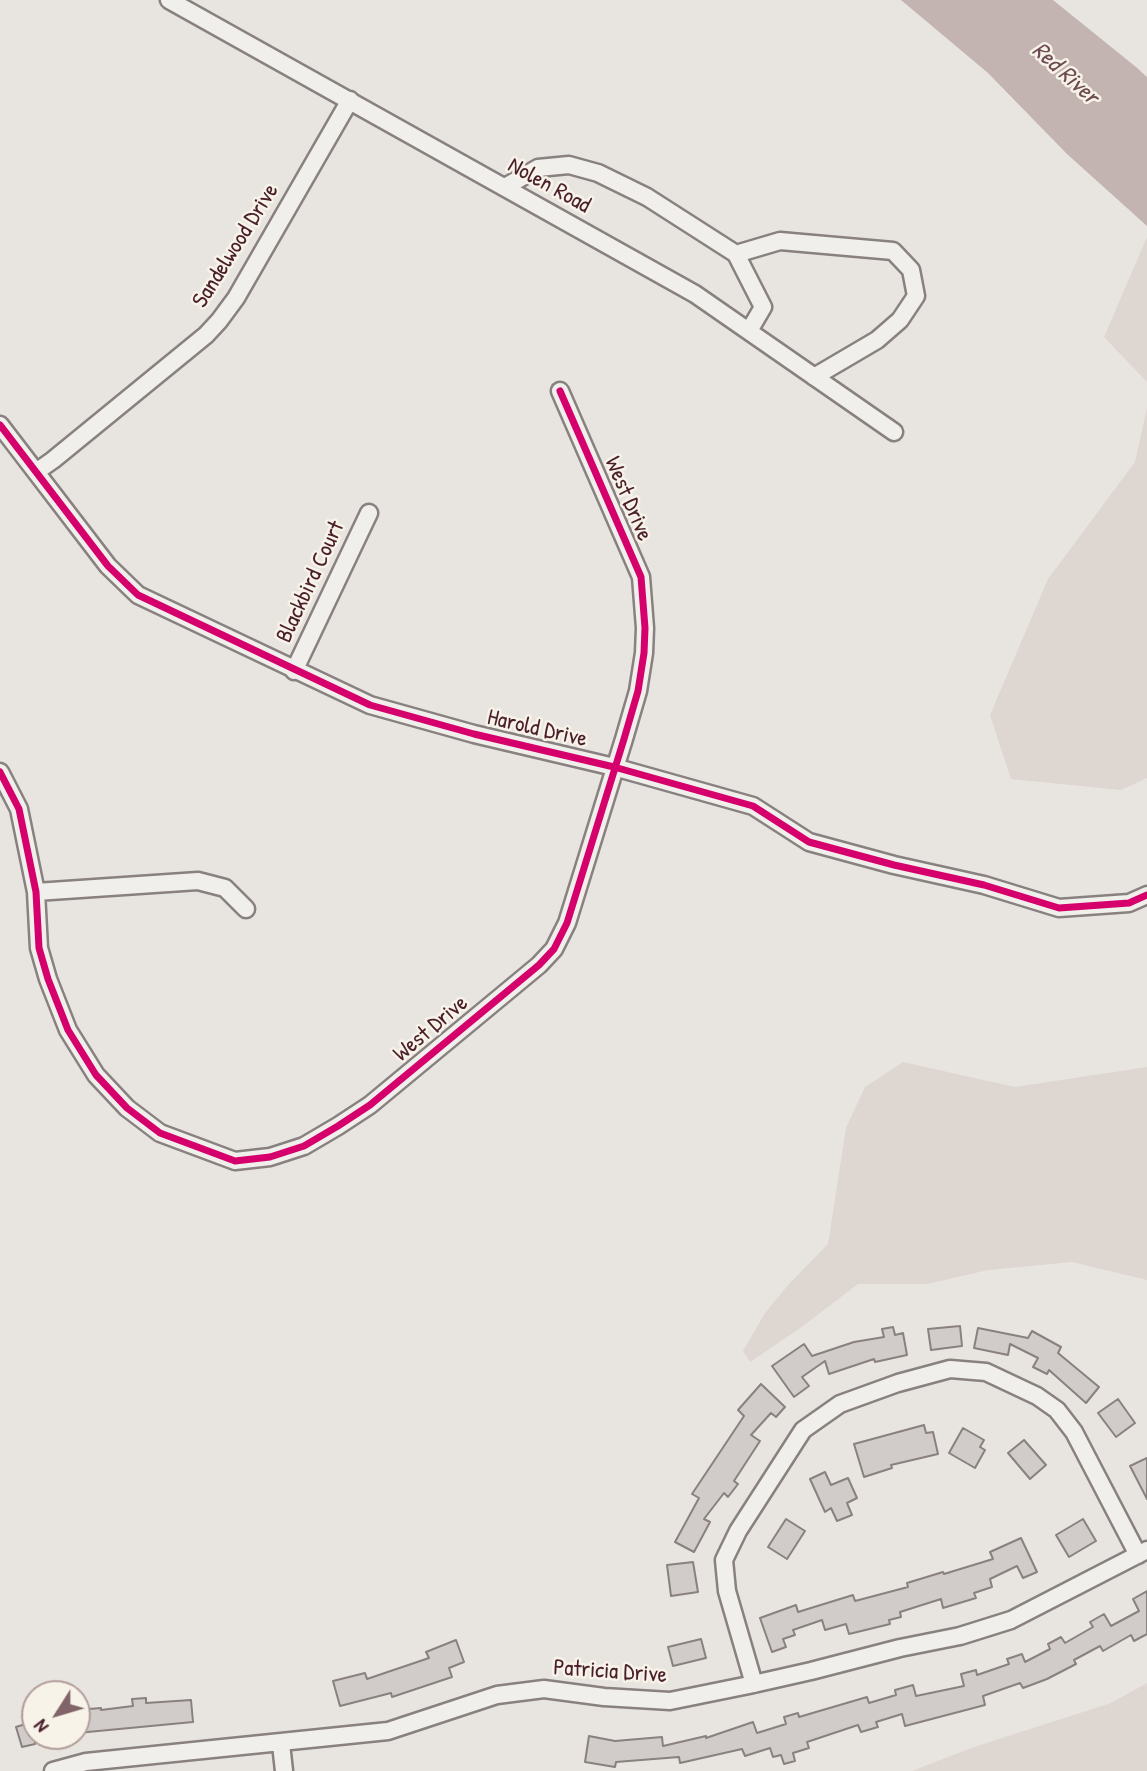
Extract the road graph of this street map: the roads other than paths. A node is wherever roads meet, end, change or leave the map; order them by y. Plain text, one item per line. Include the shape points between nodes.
1 (169, 0) edge
2 (349, 100) junction
3 (505, 187) junction
4 (736, 254) junction
5 (749, 331) junction
6 (814, 377) junction
7 (560, 391) dead end
8 (0, 425) edge
9 (894, 432) dead end
10 (36, 472) junction
11 (369, 513) dead end
12 (294, 671) junction
13 (614, 767) junction
14 (0, 772) edge
15 (36, 892) junction
16 (1147, 895) edge
17 (246, 909) dead end
18 (1143, 1552) edge
19 (754, 1684) junction
20 (281, 1744) junction
21 (52, 1771) edge
22 (284, 1771) edge

1 - 2 street, Nolen Road
2 - 3 street, Nolen Road
2 - 10 street, Sandelwood Drive via 219,321
3 - 4 street via 538,168 569,165 598,173 647,197
3 - 5 street, Nolen Road via 695,294
4 - 5 street via 763,307
4 - 6 street via 780,241 893,251 911,270 916,296 900,320 877,341
5 - 6 street, Nolen Road
6 - 9 street, Nolen Road
7 - 13 street, West Drive via 641,578 644,653 638,691
8 - 10 street, Harold Drive
10 - 12 street, Harold Drive via 108,566 138,595
11 - 12 street, Blackbird Court
12 - 13 street, Harold Drive via 370,705
13 - 15 street, West Drive via 567,923 554,949 370,1105 304,1146 271,1157 234,1161 160,1133 127,1108 96,1075 68,1030 48,979 39,948
13 - 16 street, Harold Drive via 753,806 809,842 1059,908 1129,903
14 - 15 street, West Drive via 19,809
15 - 17 street via 198,881 225,888
18 - 19 street, Patricia Drive via 1012,1620
18 - 19 street via 1074,1432 1057,1410 1037,1396 986,1372 950,1369 898,1383 840,1404 803,1430 724,1560 727,1591
19 - 20 street, Patricia Drive via 670,1701 544,1689 497,1695 388,1731
20 - 21 street, Patricia Drive via 86,1762
20 - 22 street

